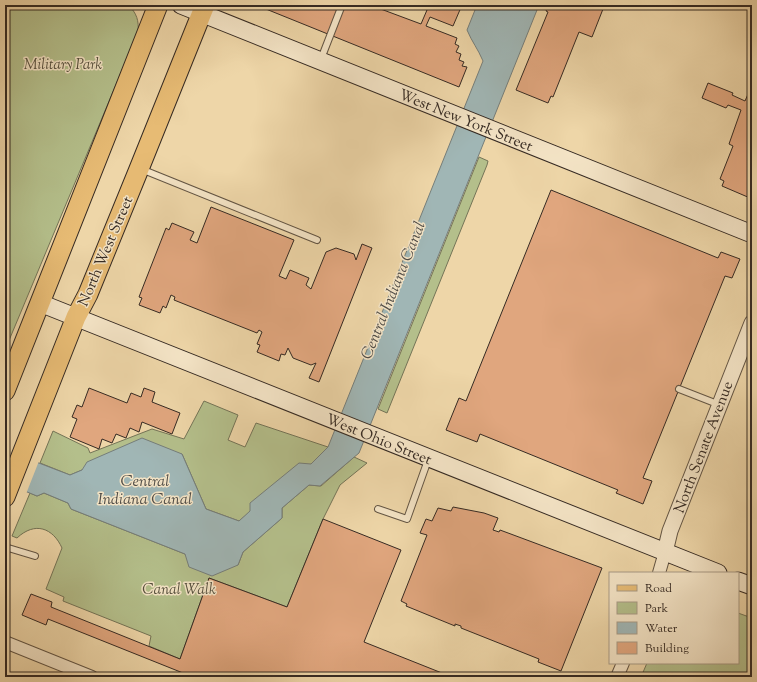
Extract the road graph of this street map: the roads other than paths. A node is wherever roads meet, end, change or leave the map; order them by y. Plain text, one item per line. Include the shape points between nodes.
1 (158, 5) edge
2 (181, 5) edge
3 (342, 5) edge
4 (203, 9) edge
5 (320, 62) junction
6 (139, 169) junction
7 (752, 234) edge
8 (316, 240) dead end
9 (40, 303) junction
10 (76, 317) junction
11 (752, 323) edge
12 (679, 389) dead end
13 (5, 391) edge
14 (720, 405) junction
15 (429, 458) junction
16 (6, 495) edge
17 (378, 509) dead end
18 (5, 546) edge
19 (665, 552) junction
20 (35, 556) dead end
21 (659, 572) edge
22 (715, 572) edge
23 (739, 581) edge
24 (752, 586) edge
25 (5, 642) edge
26 (623, 664) edge
27 (92, 677) edge
28 (617, 677) edge

1 - 9 main road
2 - 4 main road, West New York Street
3 - 5 lane
4 - 5 main road, West New York Street
4 - 6 main road, North West Street
5 - 7 main road, West New York Street
6 - 8 lane
6 - 10 main road, North West Street via 88,294
9 - 10 main road, West Ohio Street
9 - 13 main road
10 - 15 main road, West Ohio Street
10 - 16 main road, North West Street
11 - 14 street, North Senate Avenue
12 - 14 lane
14 - 19 street, North Senate Avenue via 670,531
15 - 17 lane via 407,519
15 - 19 main road, West Ohio Street
18 - 20 lane
19 - 21 street, North Senate Avenue
19 - 22 main road, West Ohio Street
23 - 24 main road
25 - 27 street
26 - 28 street

